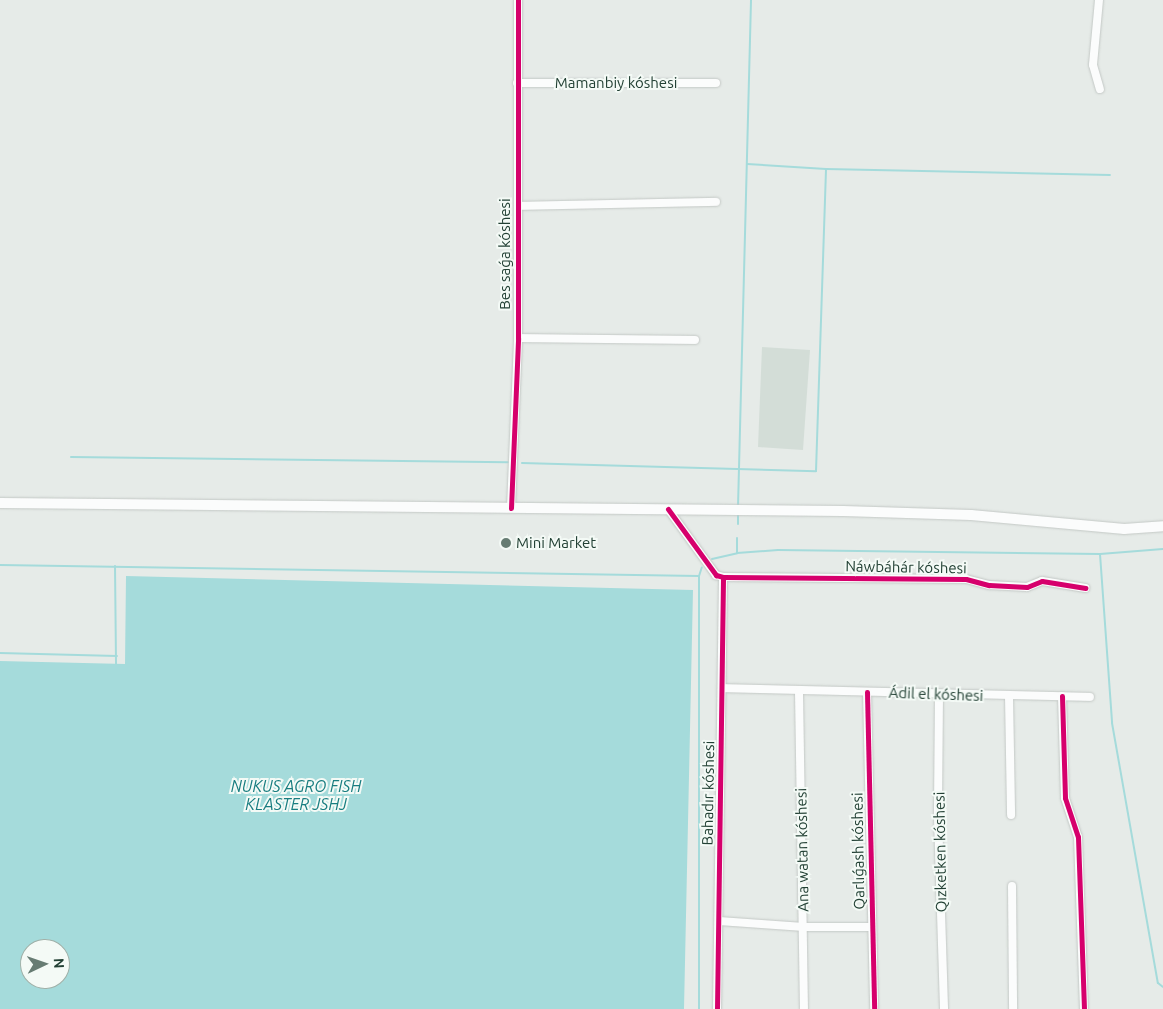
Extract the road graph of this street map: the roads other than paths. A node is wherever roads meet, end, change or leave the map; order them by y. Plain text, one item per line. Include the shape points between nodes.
1 (518, 0) edge
2 (1099, 0) edge
3 (716, 82) dead end
4 (517, 83) junction
5 (1100, 89) dead end
6 (716, 202) dead end
7 (518, 206) junction
8 (518, 338) junction
9 (695, 340) dead end
10 (0, 503) edge
11 (511, 508) junction
12 (668, 509) junction
13 (1163, 526) edge
14 (723, 577) junction
15 (1085, 588) dead end
16 (722, 688) junction
17 (799, 692) junction
18 (867, 692) junction
19 (939, 694) junction
20 (1009, 696) junction
21 (1062, 696) junction
22 (1090, 697) dead end
23 (1011, 815) dead end
24 (1012, 886) dead end
25 (719, 921) junction
26 (804, 927) junction
27 (872, 927) junction
28 (717, 1009) edge
29 (804, 1009) edge
30 (874, 1009) edge
31 (944, 1009) edge
32 (1013, 1009) edge
33 (1084, 1009) edge

1 - 4 street, Bes saǵa kóshesi
2 - 5 street via 1092,65
3 - 4 street, Mamanbiy kóshesi
4 - 7 street, Bes saǵa kóshesi
6 - 7 street
7 - 8 street, Bes saǵa kóshesi
8 - 9 street
8 - 11 street, Bes saǵa kóshesi
10 - 11 main road
11 - 12 main road
12 - 13 main road via 971,515 1124,529
12 - 14 street via 716,575
14 - 15 street, Náwbáhár kóshesi via 966,579 989,585 1028,587 1042,581
14 - 16 street, Bahadır kóshesi
16 - 17 street, Ádil el kóshesi
16 - 25 street, Bahadır kóshesi
17 - 18 street, Ádil el kóshesi
17 - 26 street, Ana watan kóshesi
18 - 19 street, Ádil el kóshesi
18 - 27 street, Qarlıǵash kóshesi
19 - 20 street, Ádil el kóshesi
19 - 31 street, Qızketken kóshesi via 938,818
20 - 21 street, Ádil el kóshesi
20 - 23 street
21 - 22 street, Ádil el kóshesi
21 - 33 street via 1065,798 1078,837
24 - 32 street
25 - 26 street
25 - 28 street, Bahadır kóshesi
26 - 27 street
26 - 29 street, Ana watan kóshesi
27 - 30 street, Qarlıǵash kóshesi

